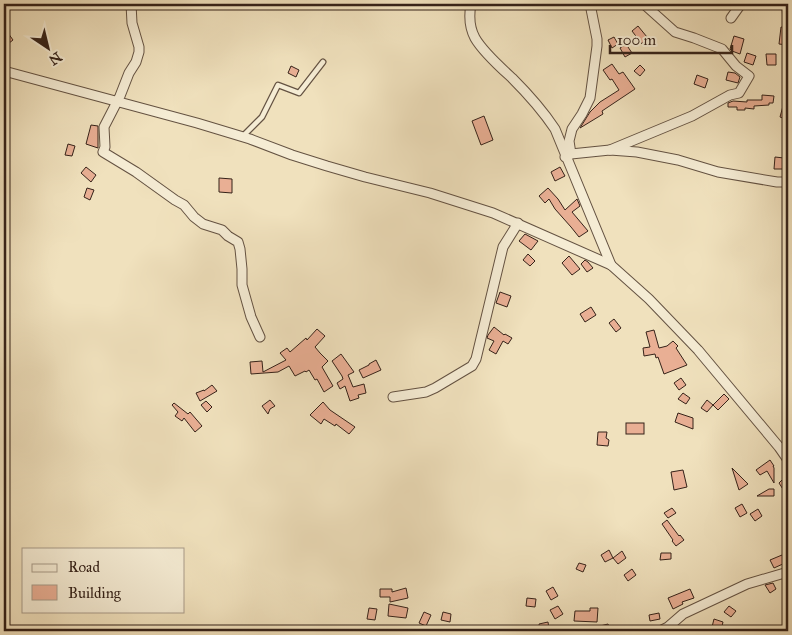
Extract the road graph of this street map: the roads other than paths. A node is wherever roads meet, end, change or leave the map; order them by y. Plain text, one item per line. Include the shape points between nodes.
1 (131, 4) edge
2 (471, 4) edge
3 (590, 4) edge
4 (741, 4) edge
5 (646, 6) dead end
6 (731, 18) dead end
7 (323, 62) dead end
8 (4, 71) edge
9 (117, 102) junction
10 (242, 136) junction
11 (610, 150) junction
12 (568, 155) junction
13 (788, 182) edge
14 (518, 223) junction
15 (610, 265) junction
16 (260, 337) dead end
17 (393, 397) dead end
18 (788, 460) edge
19 (788, 572) edge
20 (660, 631) edge

1 - 9 street via 139,52
2 - 12 street via 470,24 475,38 549,120
3 - 12 street via 597,39 592,87 590,98 572,129
4 - 6 street
5 - 11 street via 675,32 722,49 749,76 739,93
7 - 10 lane via 299,93 278,85 262,118
8 - 9 street
9 - 10 street
9 - 16 street via 104,127 103,152 184,205 202,224 222,230 238,242 242,285
10 - 14 street via 292,155 493,212
11 - 12 street
11 - 13 street via 655,154 718,172
12 - 15 street
14 - 15 street
14 - 17 street via 504,248 472,366 426,392
15 - 18 street via 649,299 698,350
19 - 20 street via 747,584 683,614

